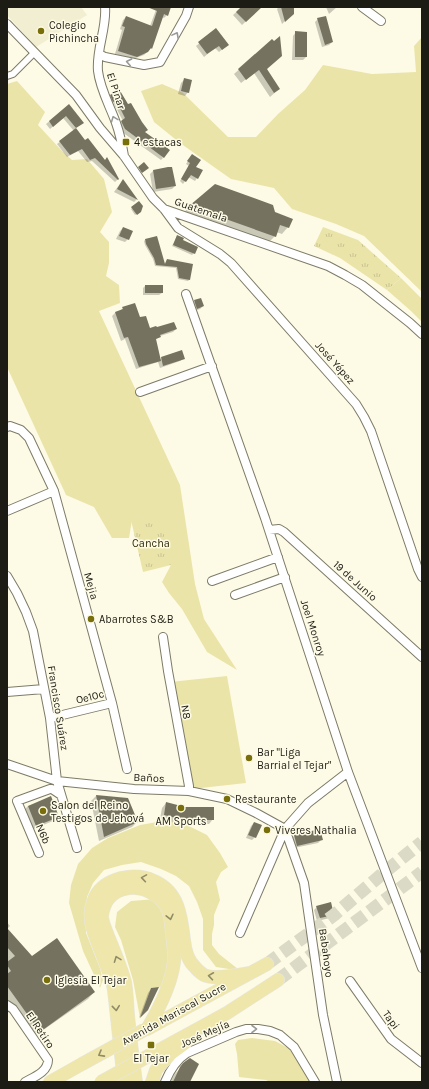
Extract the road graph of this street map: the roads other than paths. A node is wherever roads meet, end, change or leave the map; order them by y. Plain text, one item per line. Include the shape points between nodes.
1 (105, 7) edge
2 (189, 7) edge
3 (362, 7) edge
4 (381, 21) dead end
5 (7, 24) edge
6 (34, 52) junction
7 (99, 54) junction
8 (10, 75) edge
9 (124, 156) junction
10 (164, 209) junction
11 (186, 294) dead end
12 (422, 334) edge
13 (212, 366) junction
14 (140, 392) dead end
15 (7, 427) edge
16 (54, 491) junction
17 (7, 511) edge
18 (269, 530) junction
19 (278, 557) junction
20 (7, 576) edge
21 (285, 577) junction
22 (422, 577) edge
23 (212, 581) dead end
24 (235, 595) dead end
25 (163, 637) dead end
26 (422, 657) edge
27 (44, 689) junction
28 (7, 692) edge
29 (112, 703) junction
30 (50, 718) junction
31 (7, 764) edge
32 (128, 770) dead end
33 (348, 772) junction
34 (57, 781) junction
35 (189, 791) junction
36 (61, 795) junction
37 (285, 830) junction
38 (77, 848) dead end
39 (39, 853) dead end
40 (240, 933) dead end
41 (267, 964) tunnel mouth
42 (422, 968) edge
43 (250, 973) junction
44 (278, 980) tunnel mouth
45 (350, 981) dead end
46 (7, 1005) edge
47 (227, 1013) junction
48 (146, 1030) junction
49 (422, 1063) edge
50 (25, 1082) edge
51 (50, 1082) edge
52 (100, 1082) edge
53 (124, 1082) edge
54 (136, 1082) edge
55 (152, 1082) edge
56 (165, 1082) edge
57 (315, 1082) edge
58 (337, 1082) edge

1 - 7 street, El Pinar via 106,17
2 - 7 street via 160,62 144,65
3 - 4 street
5 - 6 street, Guatemala
6 - 8 street
6 - 9 street, Guatemala via 76,95
9 -> 7 street, El Pinar via 121,137 98,72
9 - 10 street, Guatemala
10 - 12 street, Guatemala via 328,266 362,285
10 - 22 street, José Yépez via 178,228 231,263 356,404 371,431
11 - 13 street, Joel Monroy
13 - 14 street
13 - 18 street, Joel Monroy
15 - 16 street, Mejia via 21,430 29,438
16 - 17 street
16 - 29 street, Mejia
18 - 19 street, Joel Monroy
18 - 26 street, 19 de Junio via 279,529 284,532
19 - 21 street, Joel Monroy
19 - 23 street
20 - 27 street, Francisco Suárez via 18,593 33,631
21 - 24 street
21 - 33 street, Joel Monroy
25 - 35 street, N8
27 - 28 street
27 - 30 street, Francisco Suárez
29 - 30 street, Oe10c
29 - 32 street, Mejia
30 - 34 street, Francisco Suárez
31 - 34 street, Baños
33 - 37 street via 308,803
33 - 42 street, Joel Monroy
34 - 35 street, Baños via 134,789
34 - 36 street, Francisco Suárez
35 - 37 street, Baños via 227,798
36 - 38 street, Francisco Suárez
36 - 39 street, N6b via 50,789 17,801
37 - 40 street
37 - 58 street, Babahoyo via 304,883 323,1016
41 - 43 main road, Avenida Mariscal Sucre
43 - 48 main road, Avenida Mariscal Sucre
43 -> 53 main road via 221,977 205,975 194,967 185,949 181,915 176,902 170,892 160,884 150,879 126,877 105,885 96,894 90,918 114,990
44 - 47 main road
45 - 49 street, Tapi via 392,1039
46 - 50 street, El Retiro via 48,1060 45,1070
47 - 52 main road, bridge
47 - 55 main road via 170,1054 156,1070
48 -> 51 main road, Avenida Mariscal Sucre, bridge
54 -> 48 main road via 125,984 102,918 105,905 110,898 116,892 131,888 139,888 157,895 164,902 171,918 174,952 172,975 160,1006
56 -> 57 street, José Mejía via 173,1065 187,1053 246,1029 270,1031 286,1040 294,1047

